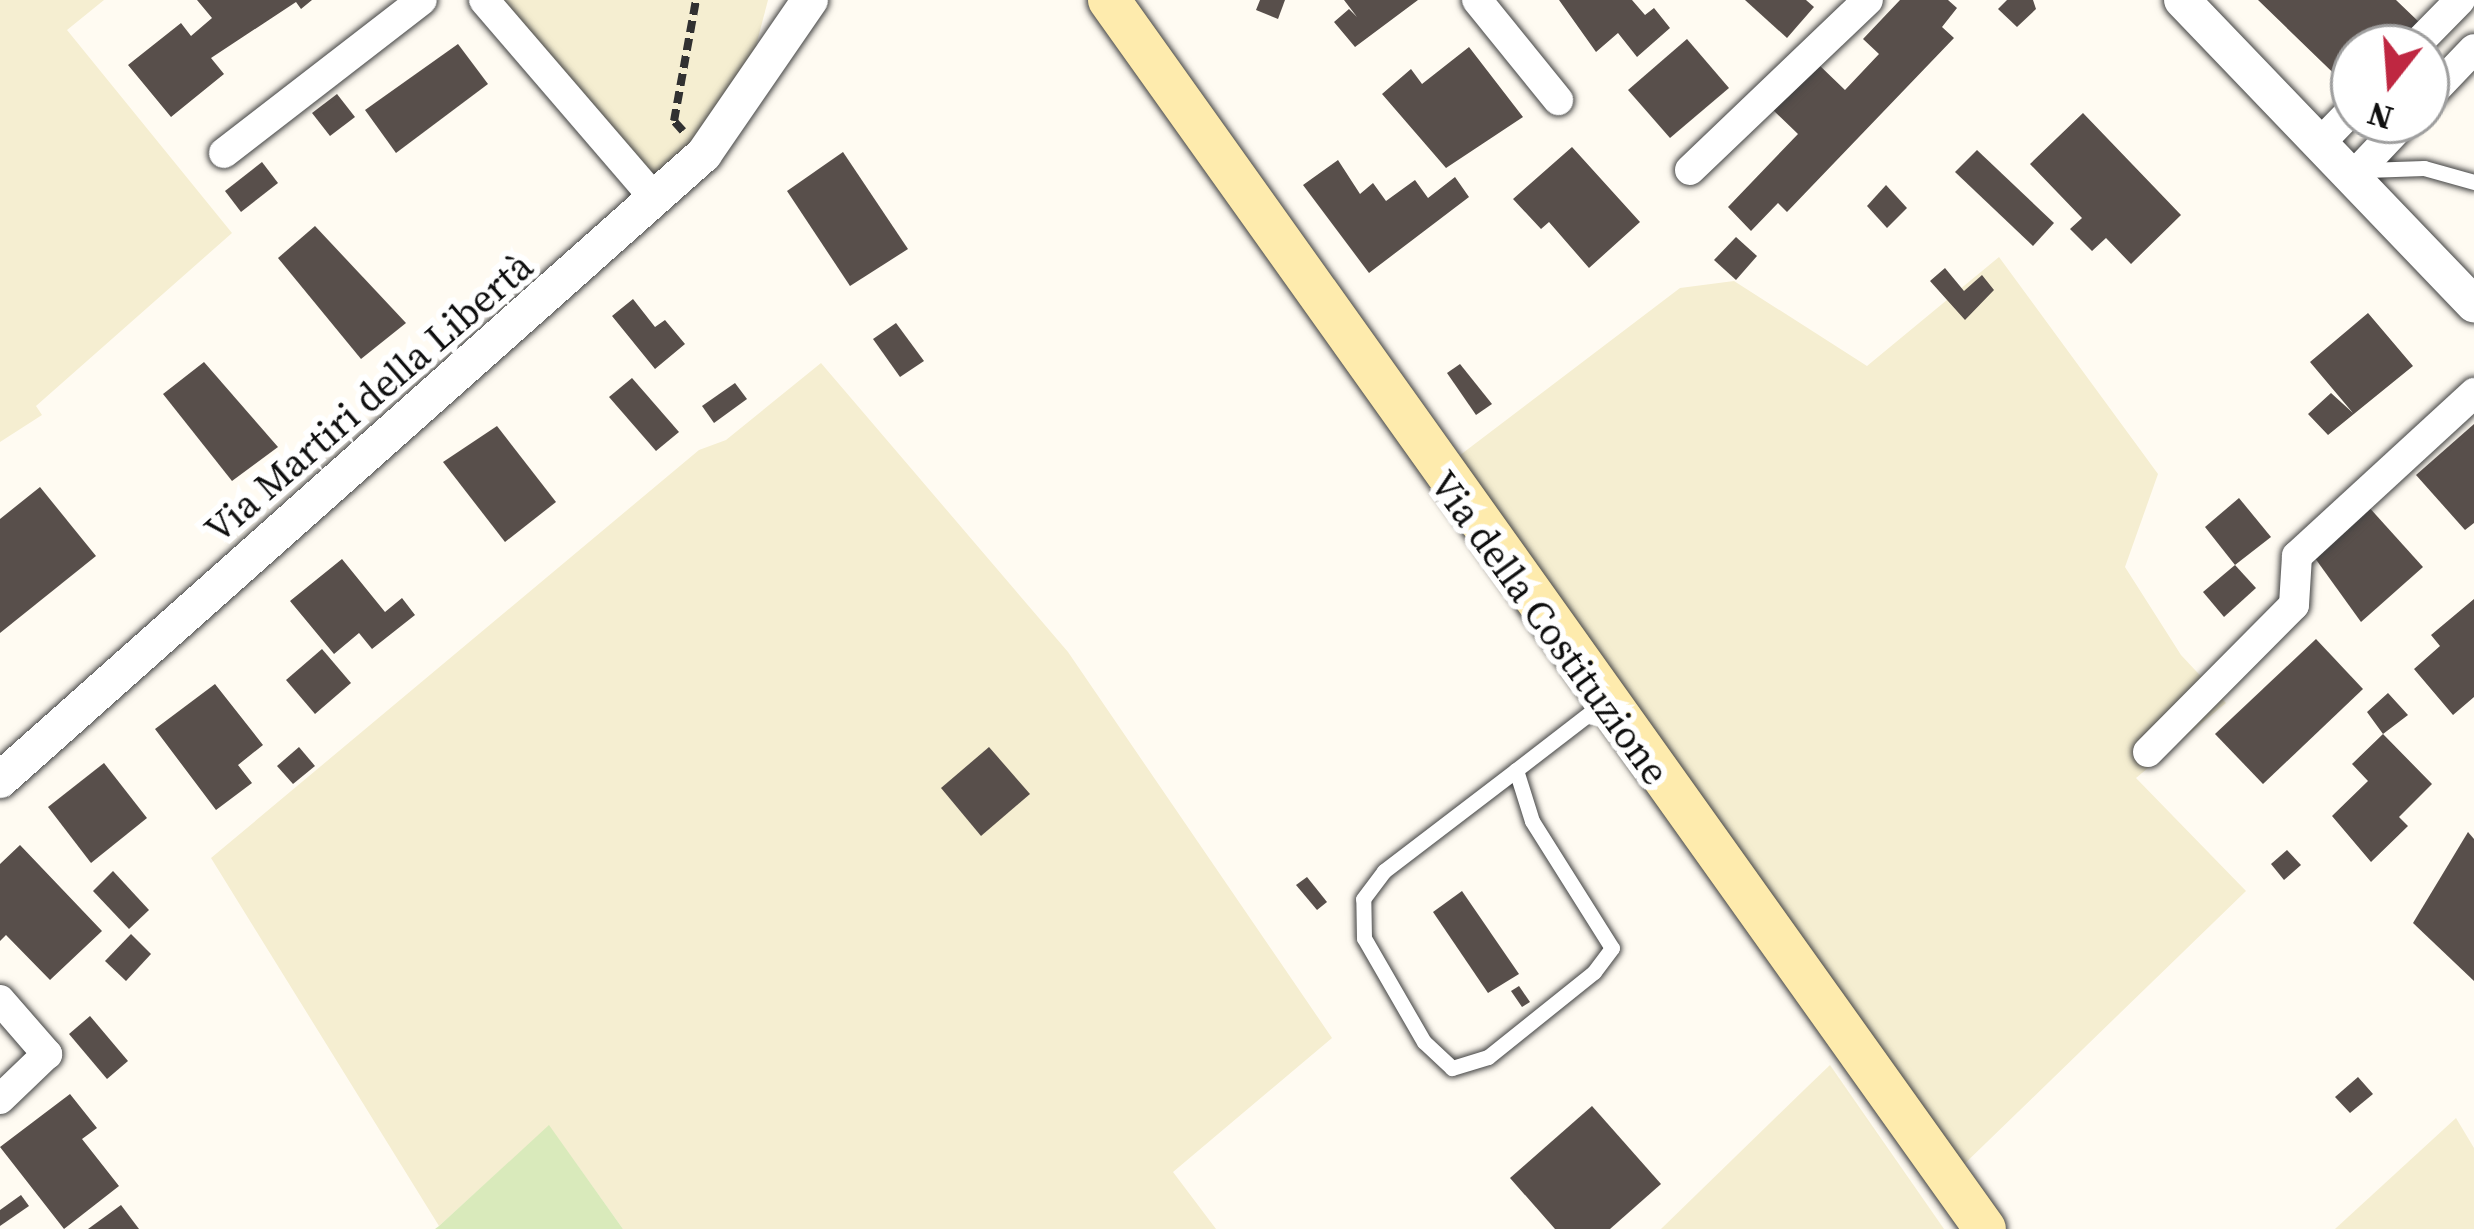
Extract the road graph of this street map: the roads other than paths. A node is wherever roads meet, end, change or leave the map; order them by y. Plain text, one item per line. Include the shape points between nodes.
1 (422, 0) edge
2 (484, 0) edge
3 (775, 0) edge
4 (810, 0) edge
5 (1081, 0) edge
6 (1477, 0) edge
7 (1868, 0) edge
8 (2182, 0) edge
9 (2460, 0) edge
10 (1114, 12) edge
11 (2436, 24) edge
12 (2474, 50) edge
13 (767, 57) junction
14 (2450, 74) edge
15 (1558, 100) dead end
16 (2330, 133) edge
17 (2322, 141) junction
18 (2383, 144) edge
19 (224, 153) dead end
20 (1690, 170) dead end
21 (2355, 174) junction
22 (2474, 182) edge
23 (655, 199) junction
24 (2474, 304) edge
25 (2474, 393) edge
26 (1603, 703) junction
27 (2148, 752) dead end
28 (1516, 770) junction
29 (0, 780) edge
30 (0, 1000) edge
31 (0, 1099) edge
32 (1985, 1229) edge

1 - 19 street
2 - 23 street
3 - 13 street, Via Martiri della Libertà
4 - 13 street, Via Martiri della Libertà
5 - 10 main road, Via della Costituzione
6 - 15 street
7 - 20 street
8 - 17 street
9 - 11 street
10 - 26 main road, Via della Costituzione
12 - 14 street
13 - 23 street, Via Martiri della Libertà via 704,154
16 - 17 street
17 - 21 street
18 - 21 street
21 - 22 lane via 2384,165
21 - 24 street
23 - 29 street, Via Martiri della Libertà
25 - 27 street via 2297,556 2294,604
26 - 28 lane
26 - 32 main road, Via della Costituzione
28 - 28 lane via 1384,871 1363,899 1364,938 1424,1042 1452,1068 1488,1057 1594,972 1612,948 1532,821
30 - 31 street via 47,1054

